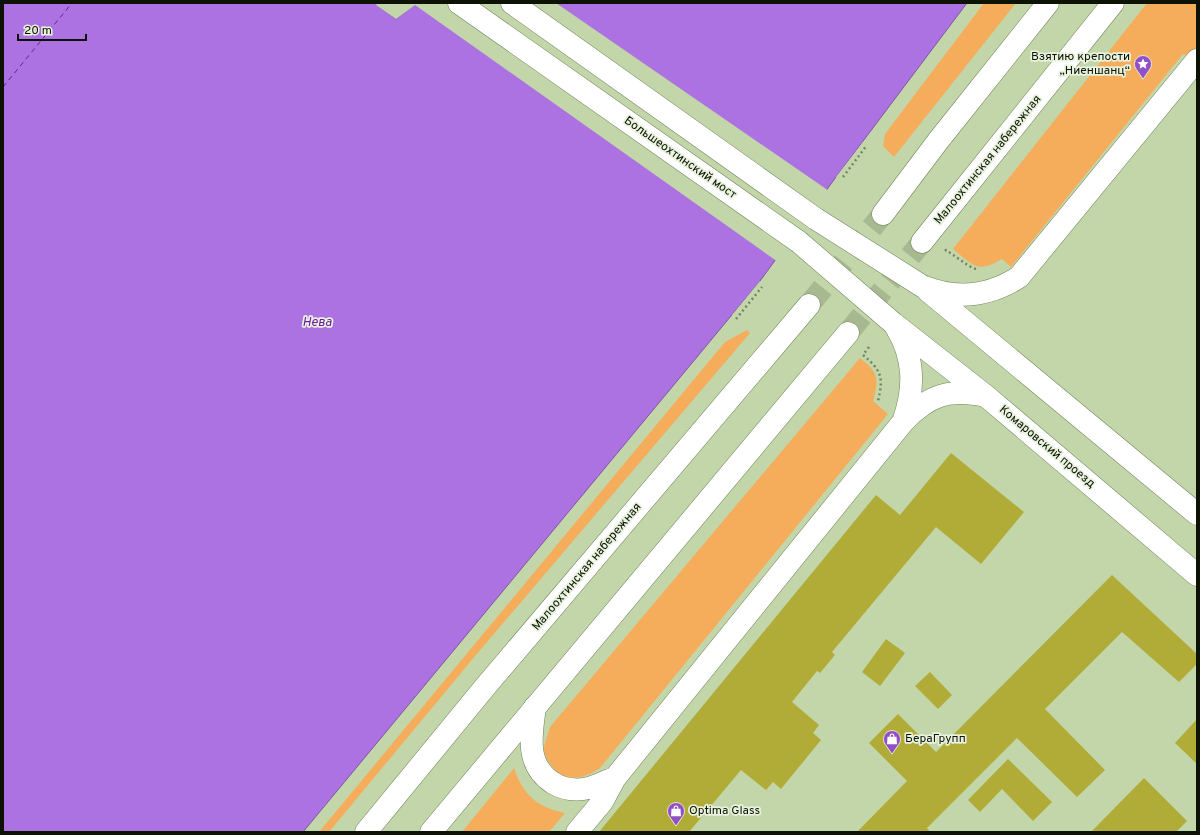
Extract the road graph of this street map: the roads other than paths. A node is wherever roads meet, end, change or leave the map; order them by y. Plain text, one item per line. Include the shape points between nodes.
1 (459, 3) edge
2 (512, 3) edge
3 (1048, 3) edge
4 (1113, 3) edge
5 (1197, 60) edge
6 (883, 214) tunnel mouth
7 (922, 242) tunnel mouth
8 (922, 286) junction
9 (809, 305) tunnel mouth
10 (893, 323) junction
11 (848, 332) tunnel mouth
12 (986, 396) junction
13 (903, 422) junction
14 (1197, 514) edge
15 (1197, 575) edge
16 (535, 707) junction
17 (615, 778) junction
18 (366, 832) edge
19 (431, 832) edge
20 (577, 832) edge

1 - 10 main road, Большеохтинский мост, bridge via 799,242
2 - 8 main road, bridge via 816,218
3 - 6 main road
4 - 7 main road, Малоохтинская набережная
5 - 8 main road via 1019,277 995,289 970,295 945,294
8 - 14 main road
9 - 18 main road, Малоохтинская набережная via 485,687
10 - 12 main road, Комаровский проезд
10 - 13 main road via 906,348 912,376
11 - 16 main road
12 - 13 main road via 971,392 940,395 926,402
12 - 15 main road, Комаровский проезд
13 - 17 main road
16 - 17 main road via 531,735 532,751 536,766 545,778 573,790 588,788
16 - 19 main road
17 - 20 main road via 602,802

